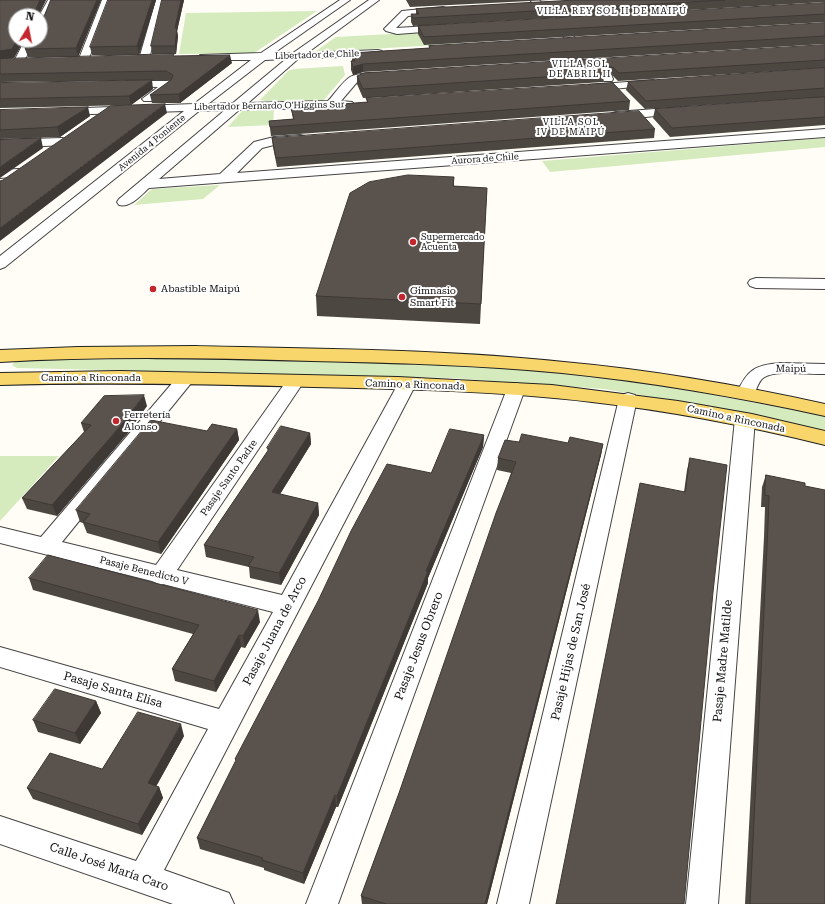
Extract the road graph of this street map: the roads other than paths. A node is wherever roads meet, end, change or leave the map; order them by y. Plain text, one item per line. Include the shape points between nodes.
1 (106, 0) edge
2 (160, 0) edge
3 (346, 0) edge
4 (375, 0) edge
5 (537, 2) edge
6 (550, 4) edge
7 (523, 6) edge
8 (452, 10) edge
9 (564, 20) edge
10 (554, 21) junction
11 (538, 22) edge
12 (452, 27) edge
13 (583, 40) edge
14 (567, 41) junction
15 (26, 48) edge
16 (388, 52) edge
17 (264, 56) junction
18 (296, 56) junction
19 (190, 58) edge
20 (97, 60) edge
21 (131, 60) edge
22 (32, 62) edge
23 (605, 62) edge
24 (6, 63) edge
25 (18, 63) junction
26 (581, 63) edge
27 (593, 63) junction
28 (394, 75) edge
29 (661, 83) edge
30 (116, 84) edge
31 (614, 86) junction
32 (576, 89) edge
33 (360, 104) edge
34 (331, 105) junction
35 (197, 107) junction
36 (234, 108) junction
37 (134, 109) junction
38 (108, 110) junction
39 (693, 110) edge
40 (52, 112) edge
41 (640, 114) junction
42 (607, 116) edge
43 (88, 124) edge
44 (650, 124) edge
45 (825, 133) edge
46 (660, 134) dead end
47 (313, 138) edge
48 (0, 144) edge
49 (669, 145) junction
50 (43, 155) edge
51 (31, 164) edge
52 (18, 173) junction
53 (0, 174) edge
54 (223, 179) junction
55 (144, 184) junction
56 (0, 186) edge
57 (124, 202) dead end
58 (0, 264) edge
59 (756, 283) dead end
60 (824, 285) edge
61 (0, 356) edge
62 (825, 369) edge
63 (186, 378) junction
64 (0, 379) edge
65 (296, 380) junction
66 (407, 384) junction
67 (516, 389) junction
68 (746, 393) junction
69 (628, 399) junction
70 (825, 410) edge
71 (744, 419) junction
72 (825, 438) edge
73 (0, 535) edge
74 (46, 547) junction
75 (161, 576) junction
76 (288, 606) junction
77 (0, 657) edge
78 (226, 723) junction
79 (0, 830) edge
80 (143, 879) junction
81 (218, 904) edge
82 (322, 904) edge
83 (513, 904) edge
84 (702, 904) edge

1 - 20 street via 79,61
2 - 21 street via 148,59
3 - 17 street, Avenida 4 Poniente
4 - 18 street
5 - 6 street
5 - 7 street
5 - 10 street
8 - 12 street via 407,13 389,28 391,30
9 - 10 street
10 - 11 street
10 - 14 street
13 - 14 street
14 - 27 street
15 - 25 street
16 - 18 street, Libertador de Chile
17 - 18 street, Libertador de Chile
17 - 19 street, Libertador de Chile
17 - 35 street, Avenida 4 Poniente
18 - 36 street
22 - 25 street
23 - 27 street
24 - 25 street
26 - 27 street
27 - 31 street
28 - 34 street via 354,79
29 - 31 street
30 - 37 street via 167,84
31 - 32 street
31 - 41 street
33 - 34 street, Libertador Bernardo O'Higgins Sur
34 - 36 street, Libertador Bernardo O'Higgins Sur
35 - 36 street, Libertador Bernardo O'Higgins Sur
35 - 37 street, Libertador Bernardo O'Higgins Sur
35 - 58 street, Avenida 4 Poniente
36 - 55 street
37 - 38 street, Libertador Bernardo O'Higgins Sur
38 - 40 street, Libertador Bernardo O'Higgins Sur
38 - 43 street
39 - 41 street
41 - 42 street
41 - 44 street
45 - 49 street, Aurora de Chile
46 - 49 street
47 - 54 street via 258,145
48 - 50 street via 66,140
49 - 54 street, Aurora de Chile
51 - 52 street
52 - 53 street
52 - 56 street
54 - 55 street, Aurora de Chile
55 - 57 street
59 - 60 street
61 - 68 main road via 230,352 483,361 610,372
62 - 68 street, Maipú via 762,371 750,382
63 - 64 main road, Camino a Rinconada
63 - 65 main road, Camino a Rinconada
63 - 74 street
65 - 66 main road, Camino a Rinconada
65 - 75 street, Pasaje Santo Padre
66 - 67 main road, Camino a Rinconada
66 - 76 street, Pasaje Juana de Arco
67 - 69 main road, Camino a Rinconada
67 - 82 street, Pasaje Jesus Obrero
68 - 70 main road
69 - 71 main road, Camino a Rinconada
69 - 83 street, Pasaje Hijas de San José
71 - 72 main road, Camino a Rinconada
71 - 84 street, Pasaje Madre Matilde
73 - 74 street, Pasaje Benedicto V
74 - 75 street, Pasaje Benedicto V
75 - 76 street, Pasaje Benedicto V
76 - 78 street, Pasaje Juana de Arco
77 - 78 street, Pasaje Santa Elisa
78 - 80 street, Pasaje Juana de Arco
79 - 80 street, Calle José María Caro
80 - 81 street, Calle José María Caro

